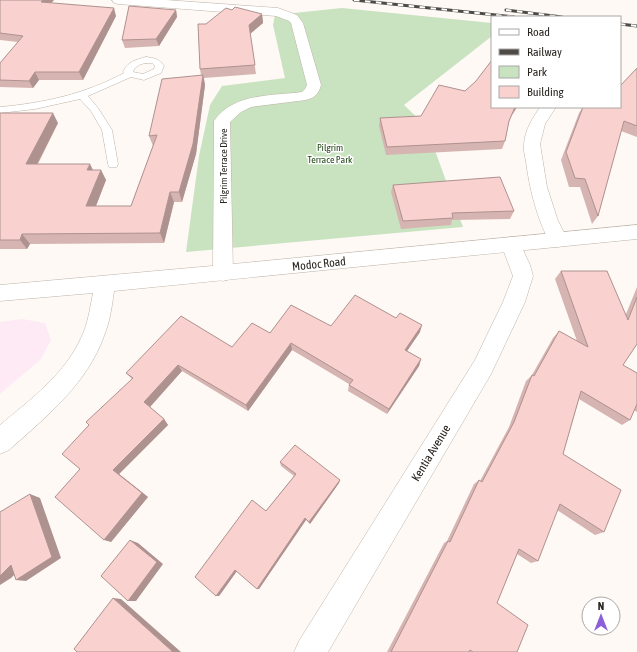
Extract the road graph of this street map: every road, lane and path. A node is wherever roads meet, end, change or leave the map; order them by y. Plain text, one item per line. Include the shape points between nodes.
1 (118, 0) edge
2 (130, 74) dead end
3 (82, 96) junction
4 (547, 108) edge
5 (0, 110) edge
6 (113, 164) dead end
7 (637, 232) edge
8 (558, 240) junction
9 (511, 244) junction
10 (223, 273) junction
11 (105, 284) junction
12 (0, 293) edge
13 (0, 442) edge
14 (310, 652) edge

1 - 10 street, Pilgrim Terrace Drive via 278,12 293,18 297,23 314,85 312,91 306,96 247,103 222,121
2 - 3 lane
3 - 5 lane via 50,104
3 - 6 lane via 95,110 107,130
4 - 8 street via 537,124 532,144 538,187
7 - 8 street, Modoc Road
8 - 9 street, Modoc Road
9 - 10 street, Modoc Road
9 - 14 street, Kentia Avenue via 523,276 514,302 483,367
10 - 11 street, Modoc Road
11 - 12 street, Modoc Road
11 - 13 street via 94,331 87,350 73,372 51,397

